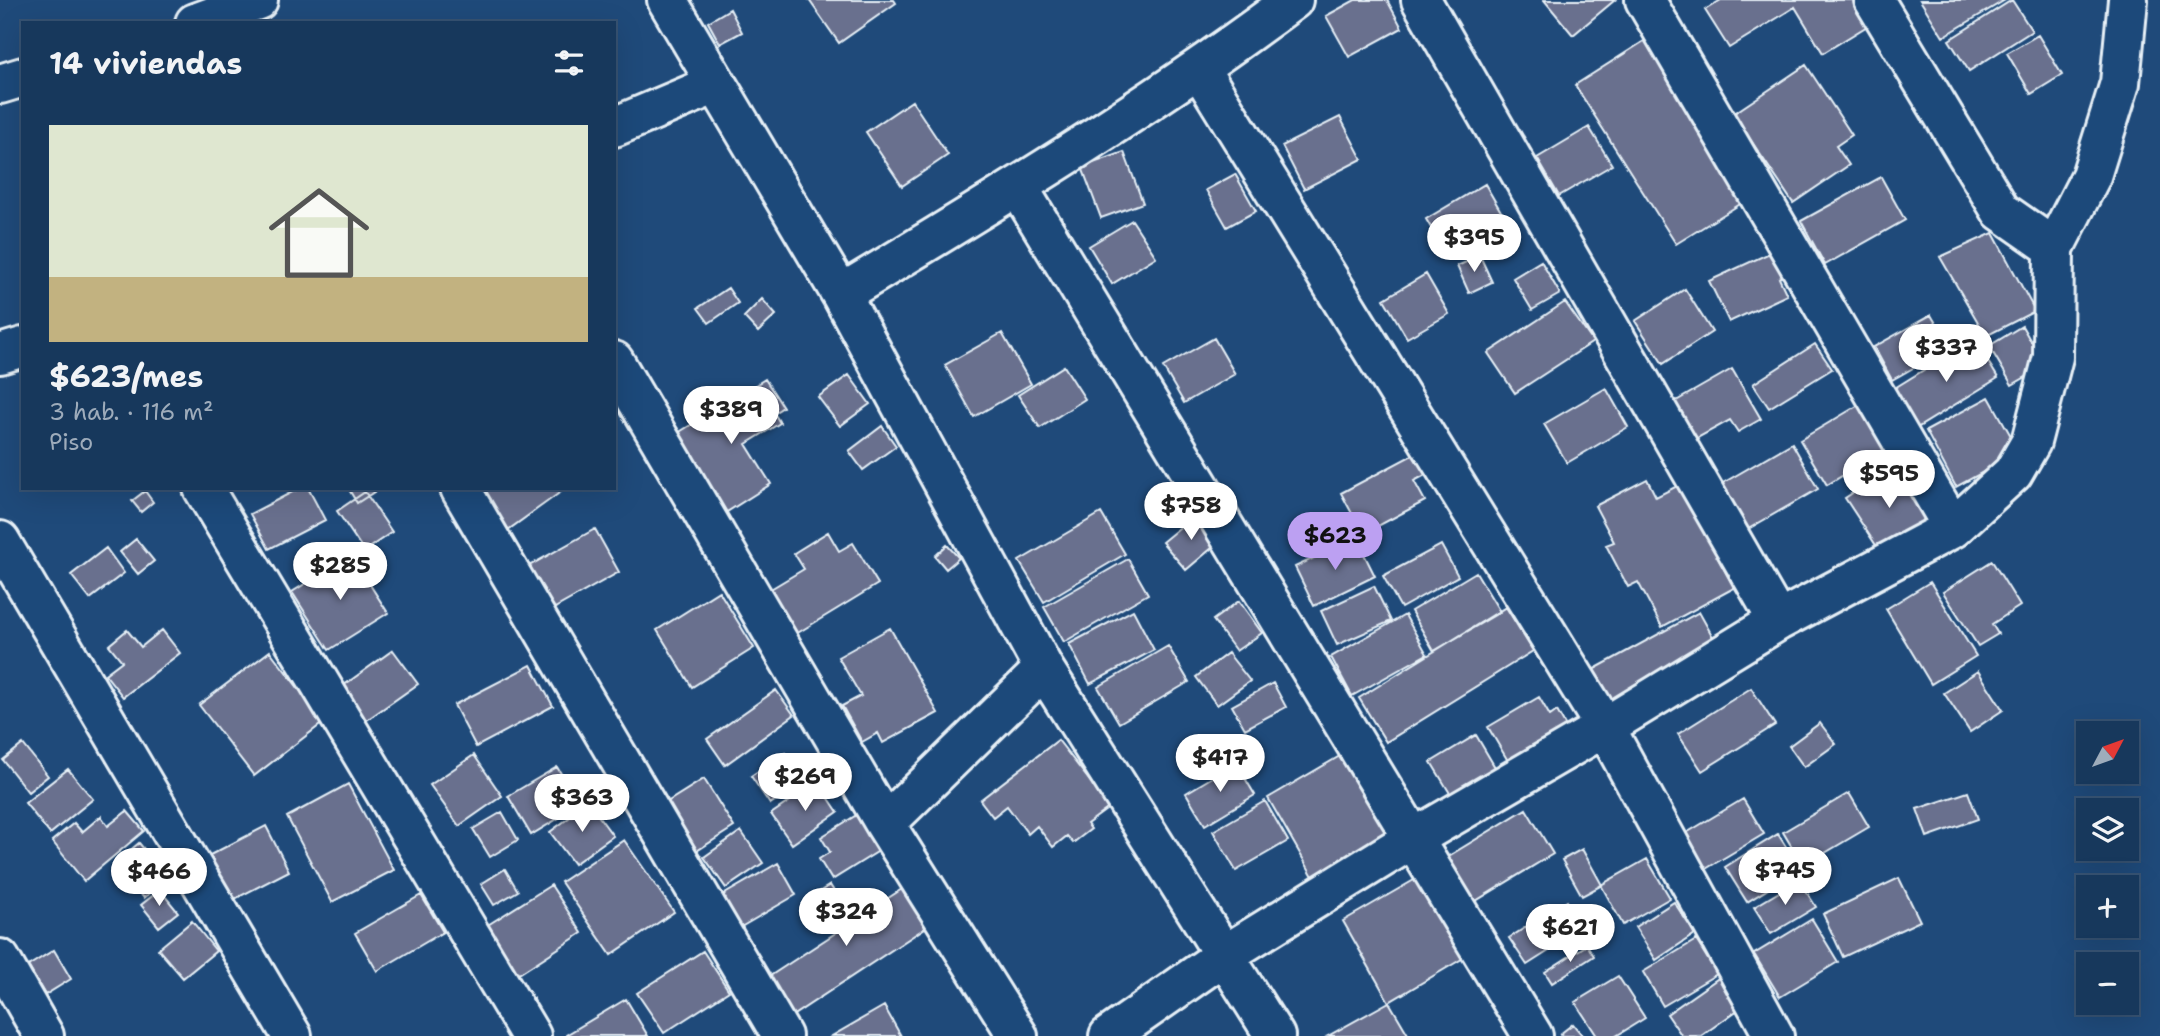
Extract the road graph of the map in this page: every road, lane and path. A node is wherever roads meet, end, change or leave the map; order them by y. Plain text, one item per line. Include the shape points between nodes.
1 (258, 0) edge
2 (667, 0) edge
3 (1293, 0) edge
4 (1421, 0) edge
5 (1645, 0) edge
6 (1874, 0) edge
7 (2128, 0) edge
8 (203, 16) edge
9 (1200, 70) junction
10 (21, 78) edge
11 (0, 84) edge
12 (716, 84) junction
13 (616, 126) edge
14 (1018, 187) junction
15 (2054, 248) junction
16 (841, 294) junction
17 (21, 348) edge
18 (0, 354) edge
19 (616, 364) edge
20 (204, 490) edge
21 (461, 490) edge
22 (1953, 528) junction
23 (0, 541) edge
24 (1777, 621) junction
25 (1044, 669) junction
26 (1605, 727) junction
27 (885, 824) junction
28 (1414, 838) junction
29 (1226, 954) junction
30 (0, 959) edge
31 (44, 1036) edge
32 (292, 1036) edge
33 (531, 1036) edge
34 (782, 1036) edge
35 (1018, 1036) edge
36 (1109, 1036) edge
37 (1275, 1036) edge
38 (1533, 1036) edge
39 (1774, 1036) edge

1 - 8 street
2 - 12 street
3 - 9 street
4 - 24 street
5 - 22 street
6 - 15 street via 2001,211
7 - 15 street via 2116,94 2091,176
9 - 14 street
9 - 26 street
10 - 11 street
12 - 13 street
12 - 16 street
14 - 16 street
14 - 28 street
15 - 22 street via 2053,357 2031,442 2013,473
16 - 25 street
17 - 18 street
19 - 27 street
20 - 33 street
21 - 34 street
22 - 24 street
23 - 32 street
24 - 26 street
25 - 27 street
25 - 29 street
26 - 28 street
26 - 39 street
27 - 35 street
28 - 29 street
28 - 38 street
29 - 36 street
29 - 37 street
30 - 31 street

